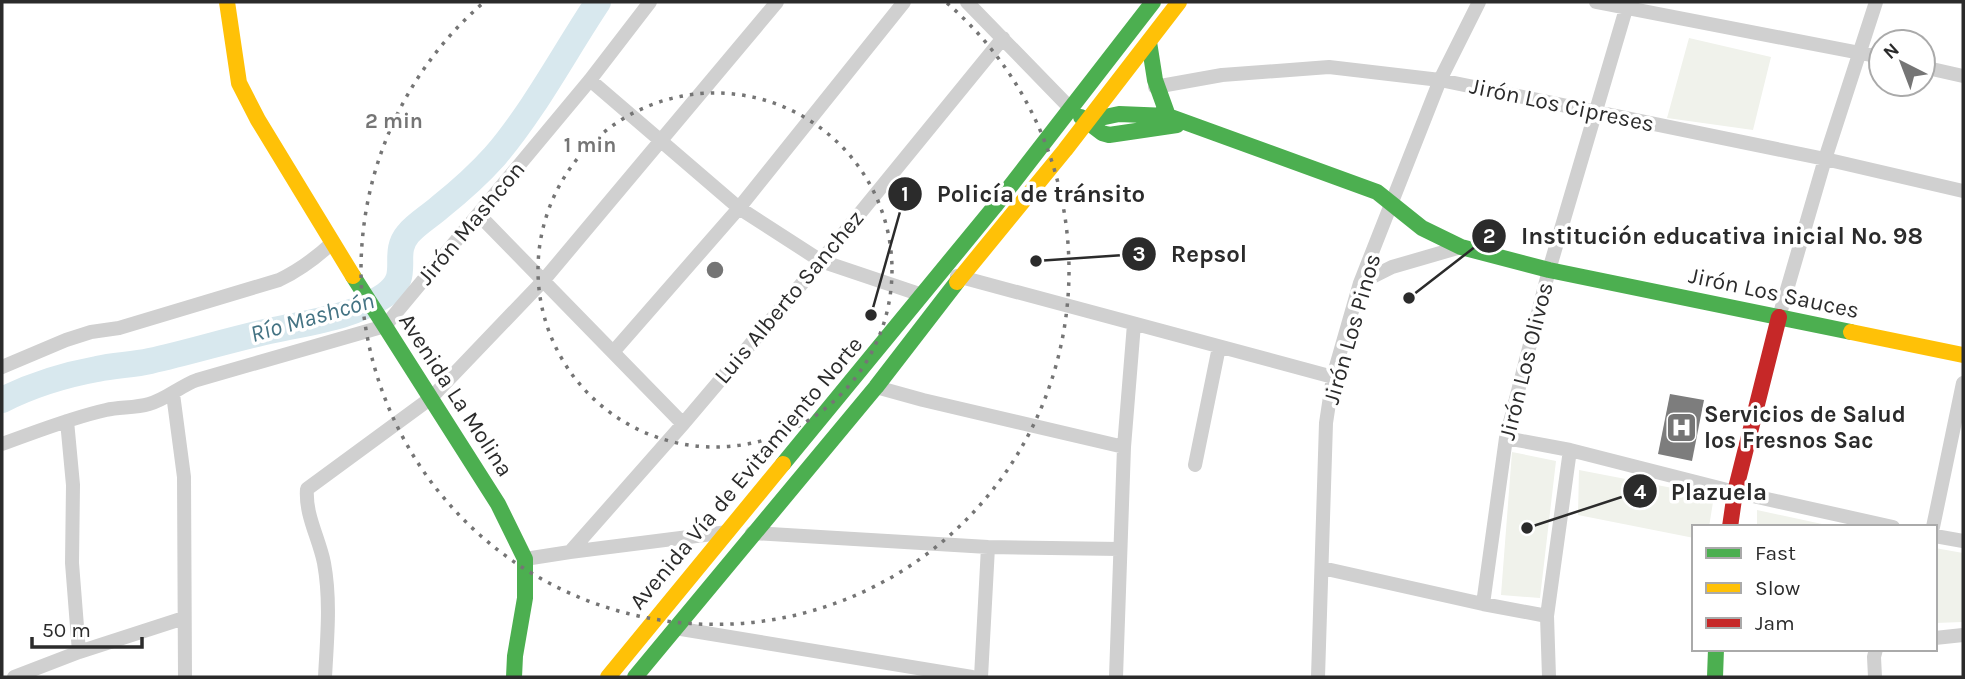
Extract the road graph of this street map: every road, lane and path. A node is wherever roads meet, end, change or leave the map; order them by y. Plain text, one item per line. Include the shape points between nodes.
1 (227, 2) edge
2 (650, 2) edge
3 (777, 2) edge
4 (904, 2) edge
5 (967, 2) edge
6 (1153, 2) edge
7 (1179, 2) edge
8 (1479, 2) edge
9 (1596, 2) edge
10 (1876, 2) edge
11 (1627, 5) edge
12 (1003, 38) junction
13 (1149, 42) junction
14 (1861, 53) junction
15 (1867, 54) edge
16 (1937, 70) edge
17 (1963, 76) edge
18 (590, 80) junction
19 (1440, 80) junction
20 (1156, 87) junction
21 (1071, 109) junction
22 (1596, 112) junction
23 (1168, 116) junction
24 (1086, 121) junction
25 (1188, 123) junction
26 (662, 142) junction
27 (1825, 159) junction
28 (1963, 191) edge
29 (1392, 204) junction
30 (739, 208) junction
31 (479, 215) junction
32 (1461, 247) junction
33 (337, 249) junction
34 (821, 261) junction
35 (1549, 270) junction
36 (942, 272) junction
37 (961, 278) junction
38 (543, 281) junction
39 (1360, 283) junction
40 (922, 295) junction
41 (1779, 317) junction
42 (380, 320) junction
43 (1133, 324) junction
44 (1219, 347) junction
45 (614, 351) junction
46 (1963, 355) edge
47 (2, 367) edge
48 (1333, 377) junction
49 (1963, 383) edge
50 (876, 387) junction
51 (173, 394) junction
52 (431, 398) junction
53 (67, 421) junction
54 (683, 424) junction
55 (1506, 438) junction
56 (2, 444) edge
57 (1124, 447) junction
58 (1570, 450) junction
59 (1195, 466) dead end
60 (1735, 492) junction
61 (1730, 525) edge
62 (1884, 525) edge
63 (1933, 525) edge
64 (725, 532) junction
65 (756, 533) junction
66 (1937, 536) edge
67 (1963, 541) edge
68 (988, 547) junction
69 (1120, 549) junction
70 (570, 552) junction
71 (525, 559) junction
72 (1322, 568) junction
73 (1483, 604) junction
74 (1547, 616) junction
75 (184, 618) junction
76 (675, 628) junction
77 (1963, 635) edge
78 (1937, 638) edge
79 (1716, 651) edge
80 (1876, 651) edge
81 (79, 652) junction
82 (14, 677) edge
83 (185, 677) edge
84 (325, 677) edge
85 (514, 677) edge
86 (608, 677) edge
87 (635, 677) edge
88 (972, 677) edge
89 (981, 677) edge
90 (1116, 677) edge
91 (1318, 677) edge
92 (1549, 677) edge
93 (1715, 677) edge
94 (1875, 677) edge

1 - 33 main road, Avenida La Molina via 239,83
2 - 18 street, Jirón Mashcon
3 - 26 street
4 - 30 street
5 - 12 street
6 - 21 main road, Avenida Vía de Evitamiento Norte
7 - 13 main road, Avenida Vía de Evitamiento Norte
8 - 19 street, Jirón Los Pinos
9 - 11 street
10 - 14 street
11 - 14 street
11 - 22 street, Jirón Los Olivos
12 - 21 street
12 - 34 street, Luis Alberto Sanchez
13 - 20 main road
13 - 24 main road, Avenida Vía de Evitamiento Norte
14 - 15 street
14 - 27 street
16 - 17 street
18 - 26 street
18 - 31 street, Jirón Mashcon
19 - 20 street, Jirón Los Cipreses via 1329,66 1222,75
19 - 22 street, Jirón Los Cipreses
19 - 29 street, Jirón Los Pinos
20 - 23 main road
21 - 24 main road
21 - 36 main road, Avenida Vía de Evitamiento Norte
22 - 27 street, Jirón Los Cipreses
22 - 35 street, Jirón Los Olivos
23 - 24 main road, Jirón Los Sauces via 1119,114
23 - 25 main road, Jirón Los Sauces
24 - 25 main road, Jirón Los Sauces via 1108,135
24 - 37 main road, Avenida Vía de Evitamiento Norte
25 - 29 main road, Jirón Los Sauces via 1361,185
26 - 30 street
26 - 38 street
27 - 28 street, Jirón Los Cipreses
27 - 41 street
29 - 32 main road, Jirón Los Sauces via 1422,228
29 - 39 street, Jirón Los Pinos
30 - 34 street
30 - 45 street
31 - 38 street
31 - 42 street, Jirón Mashcon
32 - 35 main road, Jirón Los Sauces
32 - 39 street via 1392,267
33 - 42 main road, Avenida La Molina
33 - 47 street via 279,280 119,328 91,332
34 - 40 street
34 - 54 street, Luis Alberto Sanchez
35 - 41 main road, Jirón Los Sauces
35 - 55 street, Jirón Los Olivos
36 - 37 street
36 - 40 main road, Avenida Vía de Evitamiento Norte
37 - 43 street
37 - 50 main road, Avenida Vía de Evitamiento Norte
38 - 45 street
38 - 52 street
39 - 48 street, Jirón Los Pinos
40 - 64 main road, Avenida Vía de Evitamiento Norte
41 - 46 main road, Jirón Los Sauces
41 - 60 main road
42 - 51 street via 184,385
42 - 52 main road, Avenida La Molina
43 - 44 street
43 - 57 street
44 - 48 street
44 - 59 street
45 - 54 street
48 - 72 street, Jirón Los Pinos via 1326,423
49 - 63 street
50 - 57 street
50 - 65 main road, Avenida Vía de Evitamiento Norte
51 - 53 street via 152,404
51 - 75 street via 184,477
52 - 71 main road, Avenida La Molina via 498,504
52 - 84 street via 307,489 329,606
53 - 56 street
53 - 81 street
54 - 70 street, Luis Alberto Sanchez
55 - 58 street
55 - 73 street, Jirón Los Olivos
57 - 69 street
58 - 60 street
58 - 74 street
60 - 61 main road
60 - 62 street
64 - 65 street
64 - 70 street
64 - 86 main road, Avenida Vía de Evitamiento Norte
65 - 68 street
65 - 76 main road, Avenida Vía de Evitamiento Norte
66 - 67 street
68 - 69 street
68 - 89 street
69 - 90 street
70 - 71 street
71 - 85 main road, Avenida La Molina via 525,598
72 - 73 street
72 - 91 street, Jirón Los Pinos
73 - 74 street
74 - 92 street
75 - 81 street
75 - 83 street
76 - 87 main road, Avenida Vía de Evitamiento Norte
76 - 88 street
77 - 78 street
79 - 93 main road
80 - 94 street
81 - 82 street

